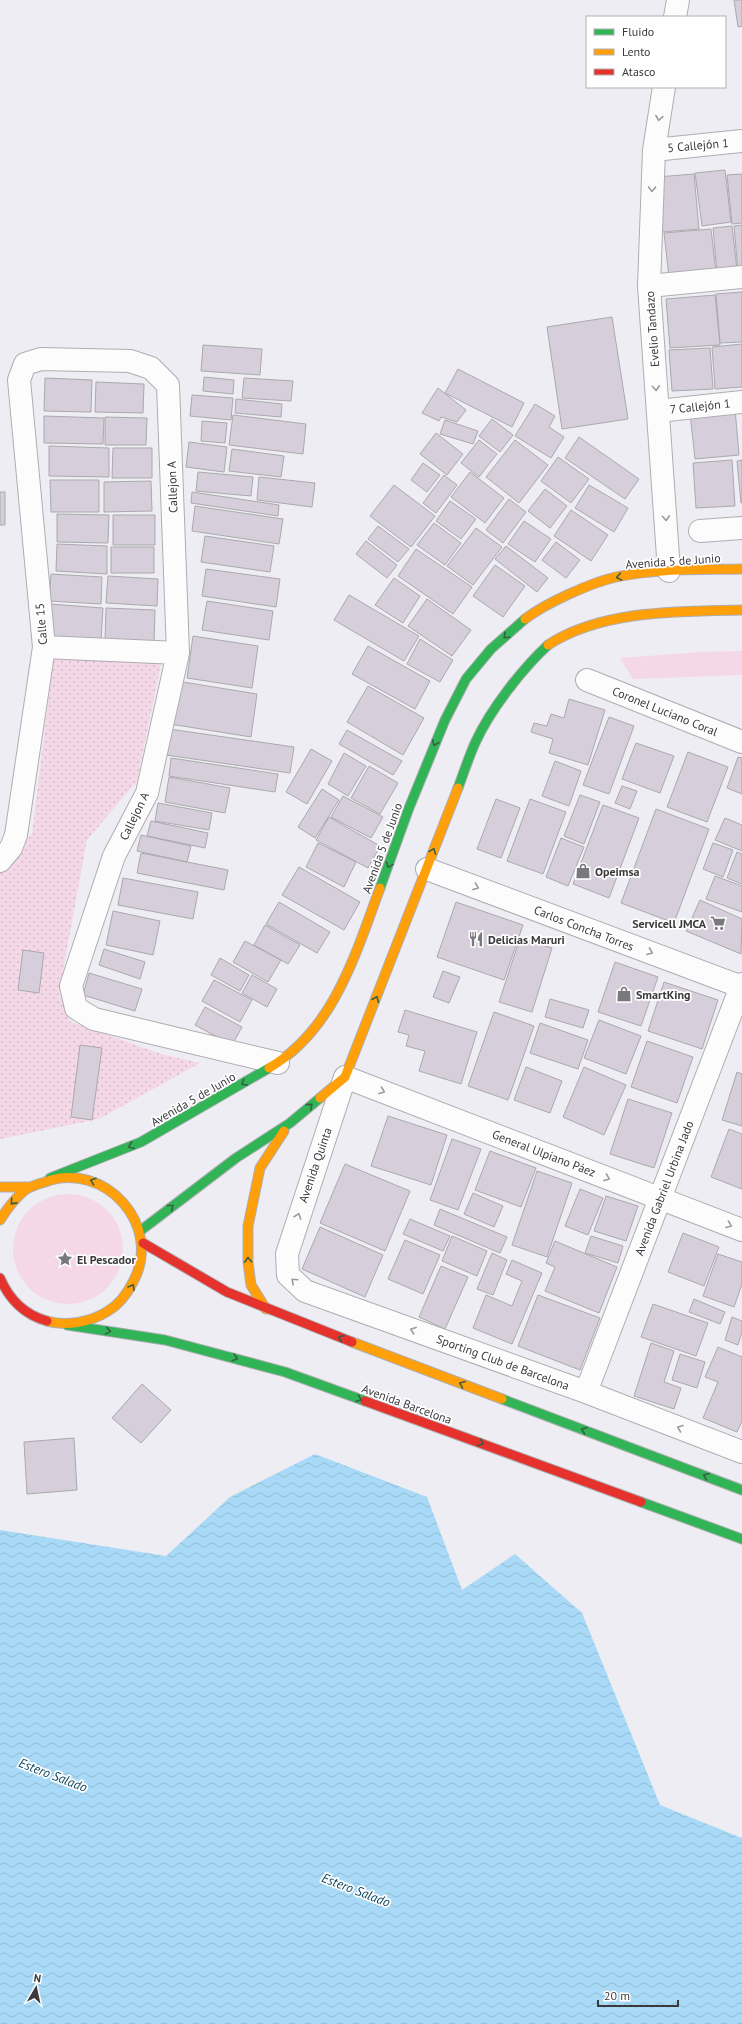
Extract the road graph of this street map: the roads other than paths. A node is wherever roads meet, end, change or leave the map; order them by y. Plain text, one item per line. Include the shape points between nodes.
1 (678, 0) edge
2 (675, 16) edge
3 (664, 88) edge
4 (742, 141) edge
5 (654, 150) junction
6 (742, 278) edge
7 (649, 286) junction
8 (168, 385) joint
9 (742, 402) edge
10 (658, 411) junction
11 (742, 528) edge
12 (700, 531) dead end
13 (742, 569) edge
14 (669, 571) junction
15 (742, 610) edge
16 (44, 647) junction
17 (178, 653) junction
18 (587, 680) dead end
19 (742, 742) edge
20 (0, 861) edge
21 (427, 869) junction
22 (742, 986) edge
23 (278, 1063) junction
24 (345, 1077) junction
25 (290, 1123) junction
26 (50, 1178) junction
27 (0, 1187) edge
28 (29, 1187) junction
29 (661, 1198) junction
30 (0, 1220) edge
31 (742, 1230) edge
32 (140, 1231) junction
33 (143, 1243) junction
34 (287, 1254) joint
35 (0, 1278) edge
36 (7, 1308) dead end
37 (266, 1309) junction
38 (36, 1317) junction
39 (56, 1323) junction
40 (586, 1392) junction
41 (742, 1452) edge
42 (742, 1490) edge
43 (742, 1539) edge

1 - 2 street
3 -> 5 street, Evelio Tandazo
4 - 5 street, 5 Callejón 1
5 -> 7 street, Evelio Tandazo
6 - 7 street
7 -> 10 street, Evelio Tandazo
8 - 16 street, Calle 15 via 151,368 130,361 41,359 25,364 18,380
8 - 17 street, Callejon A
9 - 10 street, 7 Callejón 1
10 -> 14 street, Evelio Tandazo
11 - 12 street
13 - 14 main road, Avenida 5 de Junio
14 -> 23 main road, Avenida 5 de Junio via 616,577 564,596 526,618 491,649 466,679 445,720 409,808 351,967 329,1010 301,1045
21 -> 15 main road via 476,741 486,722 513,684 549,645 570,633 596,624 674,611
16 - 17 street
16 - 20 street, Calle 15 via 16,835
17 - 23 street, Callejon A via 146,793 114,856 71,986 76,1008 94,1019
18 - 19 street, Coronel Luciano Coral
21 -> 22 street, Carlos Concha Torres
24 -> 21 main road
22 - 29 street, Avenida Gabriel Urbina Jado
23 -> 26 main road, Avenida 5 de Junio via 141,1142
25 -> 24 main road
24 -> 29 street, General Ulpiano Páez
34 -> 24 street, Avenida Quinta
32 -> 25 main road via 236,1158
37 -> 25 main road via 252,1285 248,1262 249,1220 260,1168
26 - 28 main road, Avenida 5 de Junio
32 -> 26 main road via 131,1210 116,1193 96,1181 73,1176
27 - 28 main road
28 -> 30 main road via 12,1202
29 -> 31 street, General Ulpiano Páez
29 - 40 street, Avenida Gabriel Urbina Jado
32 - 33 main road
33 - 37 main road via 221,1289
39 -> 33 main road via 79,1324 100,1317 119,1304 134,1286 141,1265
40 -> 34 street, Sporting Club de Barcelona via 305,1291 288,1275
35 - 38 main road via 17,1304
36 - 38 main road
42 -> 37 main road
38 - 39 main road
39 -> 43 main road, Avenida Barcelona via 165,1340 285,1372
41 -> 40 street, Sporting Club de Barcelona

